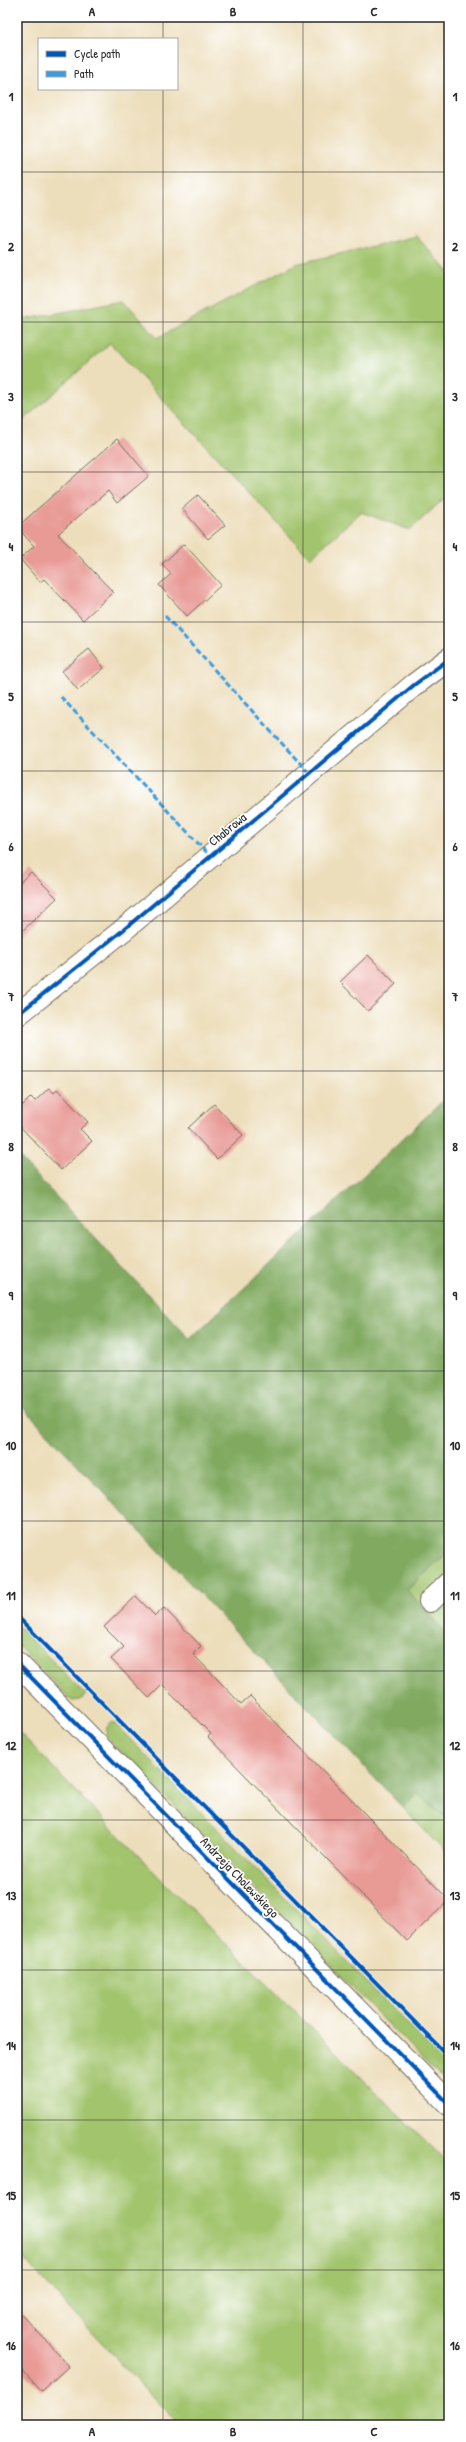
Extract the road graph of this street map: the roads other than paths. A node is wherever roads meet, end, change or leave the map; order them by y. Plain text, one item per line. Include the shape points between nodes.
1 (449, 659) edge
2 (17, 1015) edge
3 (449, 1583) edge
4 (430, 1601) dead end
5 (17, 1663) edge
6 (449, 2104) edge

1 - 2 street, Chabrowa via 414,685 122,931
3 - 4 street
5 - 6 street, Andrzeja Cholewskiego

